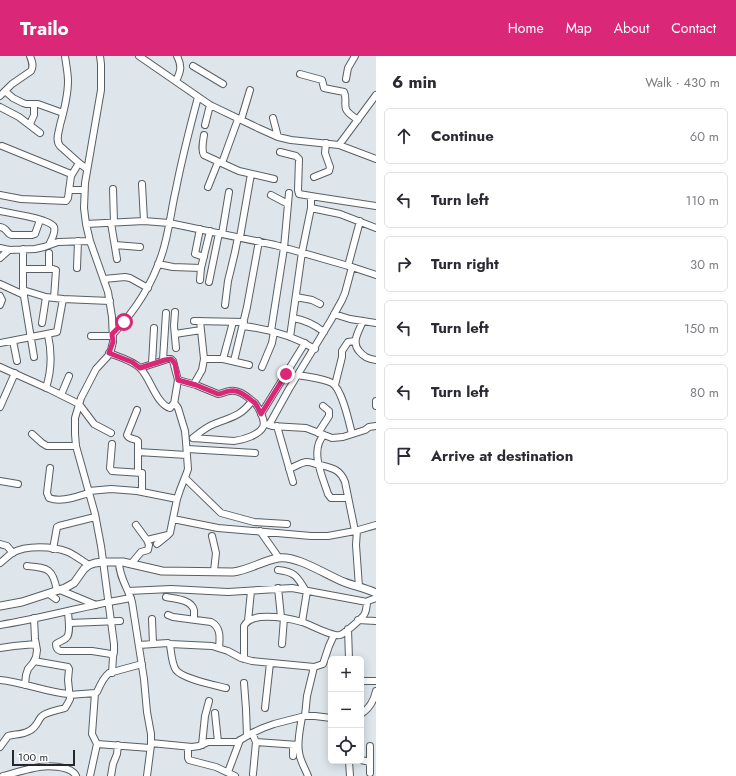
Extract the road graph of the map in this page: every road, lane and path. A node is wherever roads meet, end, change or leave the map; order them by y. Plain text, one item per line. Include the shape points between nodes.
1 (30, 56) edge
2 (65, 56) edge
3 (100, 56) edge
4 (138, 56) edge
5 (177, 56) edge
6 (355, 56) edge
7 (193, 66) dead end
8 (300, 74) dead end
9 (346, 79) dead end
10 (176, 81) junction
11 (223, 84) dead end
12 (250, 90) dead end
13 (5, 91) junction
14 (376, 95) edge
15 (0, 96) edge
16 (198, 97) junction
17 (34, 104) junction
18 (210, 105) junction
19 (0, 107) edge
20 (63, 113) junction
21 (273, 118) dead end
22 (239, 120) junction
23 (358, 120) junction
24 (30, 124) junction
25 (205, 125) dead end
26 (40, 133) dead end
27 (204, 135) dead end
28 (278, 137) junction
29 (326, 143) junction
30 (339, 145) junction
31 (2, 146) dead end
32 (280, 152) dead end
33 (376, 159) edge
34 (79, 163) junction
35 (220, 163) junction
36 (87, 169) junction
37 (71, 174) junction
38 (251, 174) junction
39 (314, 177) dead end
40 (274, 179) dead end
41 (142, 184) dead end
42 (208, 187) dead end
43 (113, 189) dead end
44 (69, 190) junction
45 (84, 190) junction
46 (230, 192) dead end
47 (289, 193) dead end
48 (0, 195) edge
49 (271, 195) dead end
50 (311, 196) junction
51 (288, 204) junction
52 (376, 206) edge
53 (311, 208) junction
54 (0, 212) edge
55 (40, 220) junction
56 (144, 221) junction
57 (360, 221) junction
58 (112, 223) junction
59 (169, 223) junction
60 (86, 224) junction
61 (0, 227) edge
62 (376, 228) edge
63 (200, 229) junction
64 (210, 231) junction
65 (220, 233) junction
66 (239, 237) junction
67 (78, 241) junction
68 (259, 241) junction
69 (90, 242) junction
70 (49, 245) junction
71 (114, 245) junction
72 (140, 247) dead end
73 (284, 248) junction
74 (4, 249) edge
75 (23, 250) junction
76 (302, 252) junction
77 (49, 253) dead end
78 (1, 257) edge
79 (204, 257) junction
80 (117, 259) dead end
81 (158, 264) junction
82 (350, 266) junction
83 (77, 268) dead end
84 (201, 268) junction
85 (23, 269) junction
86 (49, 269) junction
87 (376, 275) edge
88 (104, 279) junction
89 (200, 280) dead end
90 (209, 282) dead end
91 (0, 284) edge
92 (148, 288) junction
93 (23, 292) junction
94 (0, 296) edge
95 (46, 297) junction
96 (296, 297) junction
97 (54, 298) junction
98 (63, 299) junction
99 (110, 301) junction
100 (320, 304) dead end
101 (0, 305) edge
102 (225, 306) dead end
103 (175, 312) dead end
104 (166, 313) dead end
105 (334, 314) junction
106 (292, 318) junction
107 (363, 321) junction
108 (232, 322) junction
109 (42, 323) dead end
110 (376, 323) edge
111 (244, 324) junction
112 (154, 328) dead end
113 (201, 330) junction
114 (273, 331) junction
115 (324, 332) junction
116 (175, 334) junction
117 (48, 335) junction
118 (113, 335) junction
119 (91, 336) dead end
120 (290, 337) junction
121 (31, 338) junction
122 (14, 341) junction
123 (355, 341) junction
124 (0, 343) edge
125 (305, 343) junction
126 (176, 348) dead end
127 (315, 349) junction
128 (109, 353) junction
129 (34, 358) dead end
130 (204, 359) junction
131 (223, 359) junction
132 (163, 360) junction
133 (376, 360) edge
134 (17, 361) dead end
135 (234, 361) junction
136 (152, 364) junction
137 (249, 365) dead end
138 (0, 367) edge
139 (262, 367) dead end
140 (140, 368) junction
141 (15, 373) junction
142 (298, 375) junction
143 (69, 376) dead end
144 (178, 380) junction
145 (194, 384) junction
146 (335, 385) junction
147 (46, 388) junction
148 (0, 389) edge
149 (7, 392) junction
150 (61, 395) junction
151 (252, 401) junction
152 (376, 401) edge
153 (79, 404) junction
154 (174, 404) junction
155 (323, 406) dead end
156 (376, 406) edge
157 (0, 407) edge
158 (136, 410) dead end
159 (261, 414) junction
160 (266, 424) junction
161 (277, 426) junction
162 (376, 426) edge
163 (111, 433) dead end
164 (32, 434) dead end
165 (321, 434) junction
166 (352, 434) junction
167 (193, 438) junction
168 (186, 442) junction
169 (112, 444) dead end
170 (76, 446) junction
171 (138, 452) junction
172 (187, 452) junction
173 (255, 453) dead end
174 (318, 465) junction
175 (50, 468) dead end
176 (289, 469) junction
177 (138, 472) junction
178 (185, 478) junction
179 (0, 481) edge
180 (292, 482) dead end
181 (18, 484) dead end
182 (142, 491) junction
183 (89, 492) junction
184 (348, 498) junction
185 (177, 499) junction
186 (95, 517) junction
187 (173, 519) junction
188 (136, 524) dead end
189 (287, 524) dead end
190 (376, 525) edge
191 (356, 530) junction
192 (260, 531) junction
193 (168, 535) junction
194 (212, 536) dead end
195 (147, 540) junction
196 (0, 544) edge
197 (157, 544) dead end
198 (53, 549) junction
199 (13, 552) junction
200 (279, 558) junction
201 (103, 562) junction
202 (119, 562) junction
203 (0, 563) edge
204 (131, 564) junction
205 (27, 566) dead end
206 (89, 566) junction
207 (278, 570) dead end
208 (214, 571) junction
209 (359, 587) junction
210 (278, 588) junction
211 (128, 591) junction
212 (251, 591) junction
213 (307, 591) junction
214 (58, 593) junction
215 (376, 593) edge
216 (166, 597) dead end
217 (131, 598) junction
218 (376, 598) edge
219 (108, 602) junction
220 (367, 602) junction
221 (96, 605) junction
222 (0, 606) edge
223 (68, 611) junction
224 (168, 615) dead end
225 (283, 617) junction
226 (34, 618) junction
227 (152, 619) dead end
228 (194, 619) junction
229 (358, 620) junction
230 (120, 621) dead end
231 (248, 621) junction
232 (376, 621) edge
233 (111, 622) junction
234 (302, 622) junction
235 (69, 623) junction
236 (0, 625) edge
237 (348, 629) junction
238 (334, 635) junction
239 (36, 644) junction
240 (153, 644) junction
241 (170, 644) junction
242 (282, 644) dead end
243 (139, 645) junction
244 (0, 648) edge
245 (219, 648) junction
246 (349, 656) edge
247 (113, 657) junction
248 (244, 659) junction
249 (34, 661) junction
250 (270, 663) junction
251 (142, 664) junction
252 (314, 667) junction
253 (112, 672) junction
254 (0, 680) edge
255 (364, 681) edge
256 (376, 681) edge
257 (244, 683) dead end
258 (22, 686) junction
259 (226, 688) dead end
260 (95, 693) junction
261 (376, 693) edge
262 (69, 694) junction
263 (210, 701) dead end
264 (265, 708) dead end
265 (364, 712) edge
266 (215, 713) dead end
267 (304, 717) junction
268 (328, 718) edge
269 (249, 734) junction
270 (240, 740) junction
271 (218, 742) junction
272 (256, 742) junction
273 (97, 744) junction
274 (118, 745) junction
275 (151, 745) junction
276 (202, 745) junction
277 (296, 745) junction
278 (370, 746) dead end
279 (0, 747) edge
280 (188, 747) junction
281 (292, 756) dead end
282 (372, 759) edge
283 (349, 764) edge
284 (228, 772) junction
285 (370, 773) dead end
286 (21, 774) edge
287 (253, 774) dead end
288 (3, 776) edge
289 (76, 776) edge
290 (90, 776) edge
291 (112, 776) edge
292 (147, 776) edge
293 (235, 776) edge
294 (308, 776) edge
295 (350, 776) edge

1 - 13 street via 33,65 31,71
2 - 20 street via 68,83
3 - 36 street via 101,90
4 - 10 street
5 - 10 street via 181,66
6 - 9 street via 348,68
7 - 11 street
8 - 23 street via 322,80 324,88 344,92 347,111
10 - 16 street
12 - 22 street
13 - 15 street
13 - 17 street via 23,103
14 - 23 street
16 - 18 street
16 - 59 street
17 - 20 street
17 - 24 street
18 - 22 street
18 - 25 street
19 - 24 street
20 - 34 street via 58,143
21 - 28 street
22 - 28 street
22 - 35 street
23 - 30 street
24 - 26 street
27 - 35 street via 204,156
28 - 29 street
29 - 30 street
29 - 39 street via 325,153 330,169
30 - 33 street
31 - 37 street
32 - 50 street via 298,157 298,192
34 - 36 street
34 - 37 street
35 - 38 street
35 - 42 street
36 - 45 street
37 - 44 street
38 - 40 street
38 - 66 street
41 - 56 street
43 - 58 street
44 - 45 street
44 - 48 street via 67,200 63,201
45 - 60 street
46 - 65 street
47 - 51 street
49 - 51 street
50 - 52 street
50 - 53 street
51 - 73 street
53 - 57 street
53 - 76 street
54 - 55 street
55 - 61 street via 37,232 32,235 10,235
55 - 70 street via 53,226 54,234
56 - 58 street
56 - 59 street
57 - 62 street
57 - 82 street
58 - 60 street
58 - 71 street
59 - 63 street
59 - 81 street
60 - 69 street
63 - 64 street
63 - 79 street via 194,254
64 - 65 street
64 - 79 street
65 - 66 street
65 - 90 street
66 - 68 street
66 - 102 street
67 - 69 street
67 - 70 street
67 - 83 street
68 - 73 street
68 - 111 street
69 - 88 street
70 - 75 street
71 - 72 street
71 - 80 street
73 - 76 street
73 - 114 street
74 - 75 street
74 - 78 street
75 - 85 street
76 - 82 street
76 - 96 street
77 - 86 street
79 - 84 street
81 - 84 street
81 - 92 street
82 - 87 street
82 - 105 street via 345,293
84 - 89 street
85 - 86 street
85 - 93 street
86 - 97 street via 56,270
88 - 92 street via 130,278
88 - 99 street
91 - 93 street
92 - 118 street
93 - 95 street
93 - 121 street
94 - 101 street
95 - 97 street
95 - 109 street
96 - 100 street
96 - 106 street
97 - 98 street
98 - 99 street
98 - 117 street via 57,332
99 - 118 street
103 - 116 street
104 - 132 street
105 - 107 street
105 - 115 street
106 - 115 street via 310,322
106 - 120 street
107 - 110 street
107 - 123 street
108 - 111 street
108 - 113 street via 197,321
108 - 131 street
111 - 114 street
111 - 135 street
112 - 136 street
113 - 116 street
113 - 130 street
114 - 120 street
114 - 139 street via 272,343
115 - 127 street
116 - 126 street
117 - 121 street
117 - 147 street via 51,367
118 - 119 street
118 - 128 street
120 - 125 street
121 - 122 street
121 - 129 street
122 - 124 street
122 - 134 street
123 - 133 street via 356,348 364,357
123 - 146 street via 348,342 343,348
125 - 127 street
125 - 159 street
127 - 142 street
128 - 140 street
128 - 153 street via 96,369
130 - 131 street
130 - 145 street via 202,370
131 - 135 street
132 - 136 street
132 - 144 street via 173,361
135 - 137 street
136 - 140 street
138 - 141 street
140 - 154 street via 167,407 170,408
141 - 147 street
141 - 149 street
142 - 146 street
142 - 160 street
143 - 150 street
144 - 145 street
144 - 154 street
145 - 151 street via 218,394 237,390
146 - 166 street via 347,413
147 - 150 street
148 - 149 street
149 - 157 street
150 - 153 street
151 - 159 street
151 - 167 street via 245,410 210,425
152 - 156 street
153 - 163 street via 94,424
153 - 170 street via 75,426
154 - 168 street via 178,408
155 - 165 street via 329,411 330,416
158 - 171 street via 127,435 138,442
159 - 160 street
160 - 161 street
160 - 167 street via 262,430 241,440
161 - 165 street via 306,428
161 - 176 street
162 - 166 street
164 - 170 street via 47,446
165 - 166 street via 332,438
165 - 174 street via 317,452
167 - 168 street
168 - 172 street
169 - 177 street via 111,470
170 - 183 street
171 - 172 street
171 - 177 street
172 - 173 street
172 - 178 street
174 - 176 street via 306,462
174 - 184 street via 333,468 343,476
174 - 184 street via 329,496
175 - 183 street via 47,493 49,498 64,499
176 - 180 street
177 - 182 street via 143,474
178 - 185 street
178 - 189 street via 221,513 254,522
179 - 181 street
182 - 183 street via 111,489
182 - 185 street
183 - 186 street
184 - 191 street
185 - 187 street
186 - 198 street via 57,527
186 - 201 street
187 - 192 street via 218,528
187 - 193 street
188 - 195 street
190 - 191 street
191 - 192 street via 328,536
191 - 209 street
192 - 200 street
193 - 195 street
193 - 197 street
194 - 208 street via 216,553
195 - 204 street via 148,550 141,552
196 - 199 street
198 - 199 street via 37,547
198 - 206 street via 69,552
199 - 203 street
200 - 208 main road via 242,571
200 - 209 main road via 302,563
201 - 202 main road
201 - 206 main road
201 - 219 street
202 - 204 main road
202 - 211 street via 120,574
204 - 208 main road via 162,571
205 - 214 street via 44,568 50,572
206 - 214 main road via 74,583
207 - 213 street via 294,574
209 - 215 main road
210 - 212 street
210 - 213 street
210 - 225 street
211 - 212 street via 170,588
211 - 217 street
212 - 231 street
213 - 220 street
213 - 234 street
214 - 221 street
214 - 222 main road
216 - 228 street via 189,603 194,608
217 - 219 street
217 - 243 street
218 - 220 street
219 - 221 street
219 - 233 street
220 - 229 street via 364,615
221 - 223 street
223 - 226 street
223 - 235 street
224 - 228 street
225 - 231 street via 271,616
225 - 234 street
225 - 242 street
226 - 236 street
226 - 239 street
227 - 240 street
228 - 245 street via 216,625 220,640
229 - 232 street
229 - 237 street
230 - 233 street
231 - 248 street via 244,626
233 - 235 street
233 - 247 street
234 - 238 street
235 - 247 street via 67,638 56,644 59,651 96,652 110,654
237 - 238 street via 340,635
237 - 246 street
238 - 252 street via 323,664
239 - 244 street
239 - 249 street
240 - 241 street
240 - 243 street
241 - 245 street
241 - 259 street via 174,667 178,672 186,677
243 - 251 street
245 - 248 street
247 - 253 street
248 - 250 street
249 - 258 street
249 - 262 street via 68,667
250 - 252 street
250 - 264 street
251 - 253 street
251 - 275 street
252 - 267 street
253 - 260 street via 106,676
254 - 258 street
255 - 256 street
257 - 269 street
258 - 262 street
260 - 262 street
260 - 273 street via 92,734
261 - 265 street
262 - 279 street via 70,698 65,708 41,716 34,728 23,734 8,736
263 - 276 street via 205,716
266 - 271 street
267 - 268 street
267 - 269 street via 274,724
267 - 277 street
269 - 270 street
269 - 272 street
270 - 271 street
270 - 284 street
271 - 276 street
272 - 277 street
272 - 287 street
273 - 274 street
273 - 290 street
274 - 275 street
274 - 291 street
275 - 280 street
275 - 292 street
276 - 280 street
277 - 281 street
277 - 294 street
278 - 282 street
280 - 284 street via 189,760
282 - 285 street
283 - 295 street
284 - 293 street
286 - 288 street
286 - 289 street via 35,767 59,767 69,770

